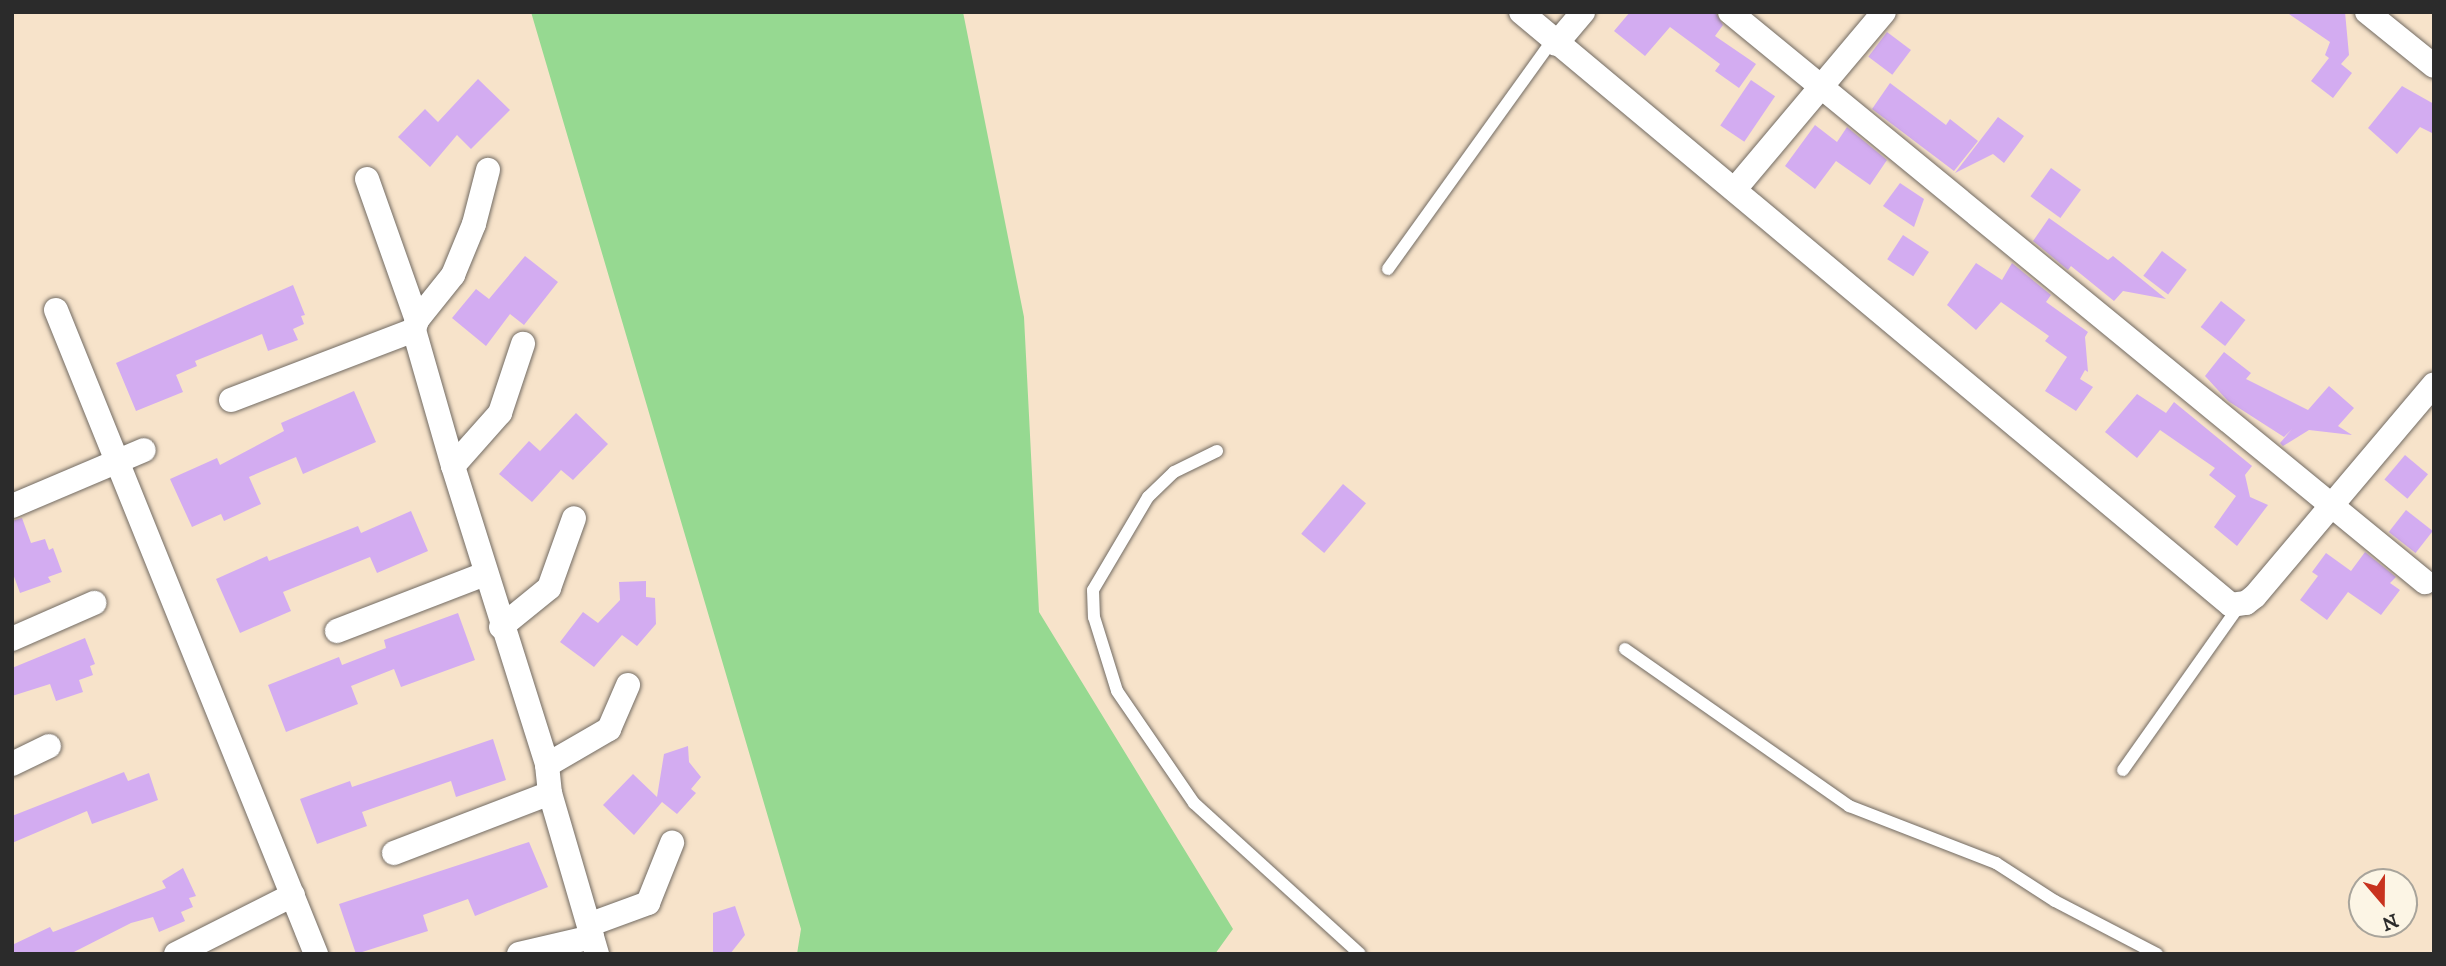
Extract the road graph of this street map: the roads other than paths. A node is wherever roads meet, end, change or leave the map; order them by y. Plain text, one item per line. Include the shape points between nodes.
1 (1521, 12) edge
2 (1583, 12) edge
3 (1730, 12) edge
4 (1884, 12) edge
5 (2367, 12) edge
6 (1554, 42) junction
7 (2434, 66) edge
8 (1821, 86) junction
9 (488, 170) dead end
10 (367, 179) dead end
11 (1735, 189) junction
12 (1388, 269) dead end
13 (56, 310) dead end
14 (415, 325) junction
15 (523, 344) dead end
16 (2434, 384) edge
17 (231, 400) dead end
18 (145, 450) dead end
19 (1217, 451) dead end
20 (117, 461) junction
21 (453, 466) junction
22 (2332, 505) junction
23 (12, 506) edge
24 (574, 518) dead end
25 (485, 574) junction
26 (2425, 582) dead end
27 (94, 603) dead end
28 (2239, 606) junction
29 (500, 627) junction
30 (337, 631) dead end
31 (12, 639) edge
32 (1625, 649) dead end
33 (628, 685) dead end
34 (49, 746) dead end
35 (12, 764) edge
36 (547, 765) junction
37 (2123, 771) dead end
38 (550, 793) junction
39 (672, 843) dead end
40 (394, 853) dead end
41 (293, 895) junction
42 (593, 938) edge
43 (176, 954) edge
44 (316, 954) edge
45 (519, 954) edge
46 (1360, 954) edge
47 (2157, 954) edge

1 - 6 street
2 - 6 street
3 - 8 street
4 - 8 street
5 - 7 street
6 - 11 street
6 - 12 lane
8 - 11 street
8 - 22 street
9 - 14 street via 474,224 453,275
10 - 14 street
11 - 28 street via 2224,601
13 - 20 street
14 - 17 street
14 - 21 street
15 - 21 street via 500,413
16 - 22 street
18 - 20 street
19 - 46 lane via 1174,472 1148,497 1093,590 1094,617 1117,691 1194,803
20 - 23 street
20 - 41 street
21 - 25 street
22 - 26 street
22 - 28 street via 2255,596
24 - 29 street via 549,588
25 - 29 street
25 - 30 street
27 - 31 street
28 - 37 lane
29 - 36 street
32 - 47 lane via 1849,806 1996,863 2055,901
33 - 36 street via 609,729
34 - 35 street
36 - 38 street
38 - 40 street
38 - 42 street
39 - 42 street via 648,903
41 - 43 street
41 - 44 street
42 - 45 street

